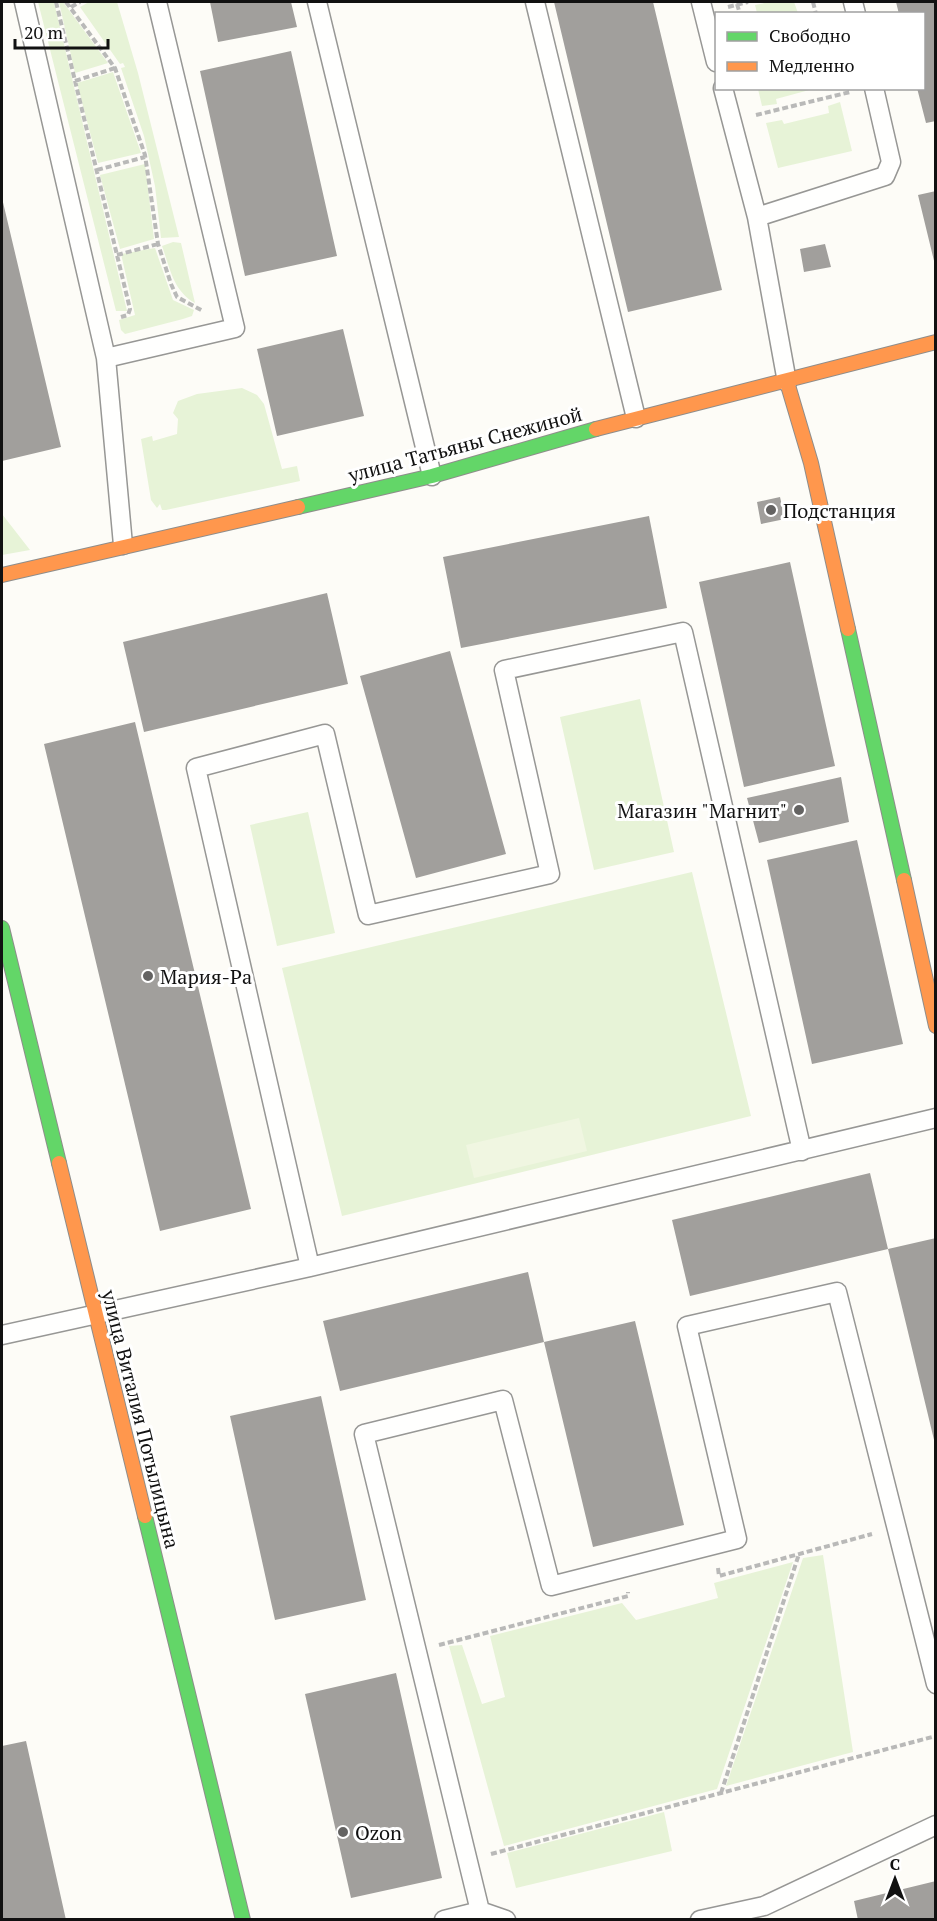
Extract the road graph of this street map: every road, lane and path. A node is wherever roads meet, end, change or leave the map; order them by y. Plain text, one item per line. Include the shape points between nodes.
1 (24, 2) edge
2 (57, 2) edge
3 (66, 2) edge
4 (80, 2) edge
5 (157, 2) edge
6 (317, 2) edge
7 (535, 2) edge
8 (701, 2) edge
9 (737, 4) dead end
10 (71, 7) junction
11 (739, 12) edge
12 (715, 54) edge
13 (115, 68) junction
14 (75, 81) junction
15 (724, 90) edge
16 (874, 90) edge
17 (853, 91) dead end
18 (732, 121) junction
19 (145, 158) junction
20 (97, 170) junction
21 (757, 217) junction
22 (158, 244) junction
23 (117, 255) junction
24 (98, 326) junction
25 (235, 328) junction
26 (936, 342) edge
27 (106, 358) junction
28 (787, 382) junction
29 (636, 418) junction
30 (432, 476) junction
31 (123, 545) junction
32 (2, 575) edge
33 (2, 928) edge
34 (936, 1026) edge
35 (936, 1118) edge
36 (802, 1151) junction
37 (310, 1267) junction
38 (96, 1314) junction
39 (2, 1335) edge
40 (799, 1554) dead end
41 (936, 1684) edge
42 (936, 1736) edge
43 (721, 1794) junction
44 (936, 1825) edge
45 (468, 1863) junction
46 (480, 1911) junction
47 (243, 1920) edge
48 (444, 1920) edge
49 (506, 1920) edge
50 (700, 1920) edge

1 - 24 lane
2 - 14 path
3 - 10 path
4 - 10 path
5 - 25 lane
6 - 30 lane
7 - 29 lane
8 - 12 lane
9 - 11 path
10 - 13 path
13 - 14 path
13 - 19 path
14 - 20 path
15 - 18 lane
16 - 21 lane via 891,162 885,176
17 - 18 path
18 - 21 lane
19 - 20 path
19 - 22 path
20 - 23 path
21 - 28 lane
22 - 23 path
22 - 25 path via 177,297
23 - 24 path via 130,313
24 - 27 lane
25 - 27 lane
26 - 28 street, улица Татьяны Снежиной
27 - 31 lane
28 - 29 street, улица Татьяны Снежиной
28 - 34 street via 811,463
29 - 30 street, улица Татьяны Снежиной
30 - 31 street, улица Татьяны Снежиной
31 - 32 street, улица Татьяны Снежиной
33 - 38 street, улица Виталия Потылицына
35 - 36 lane
36 - 37 lane
36 - 37 lane via 683,632 504,670 550,874 368,915 325,734 196,768
37 - 38 lane
38 - 39 lane
38 - 47 street, улица Виталия Потылицына
40 - 43 path
41 - 45 lane via 837,1292 687,1326 737,1539 551,1586 502,1400 364,1434
42 - 43 path
43 - 45 path via 506,1849
44 - 50 lane via 764,1906
45 - 46 lane
46 - 48 lane
46 - 49 lane

